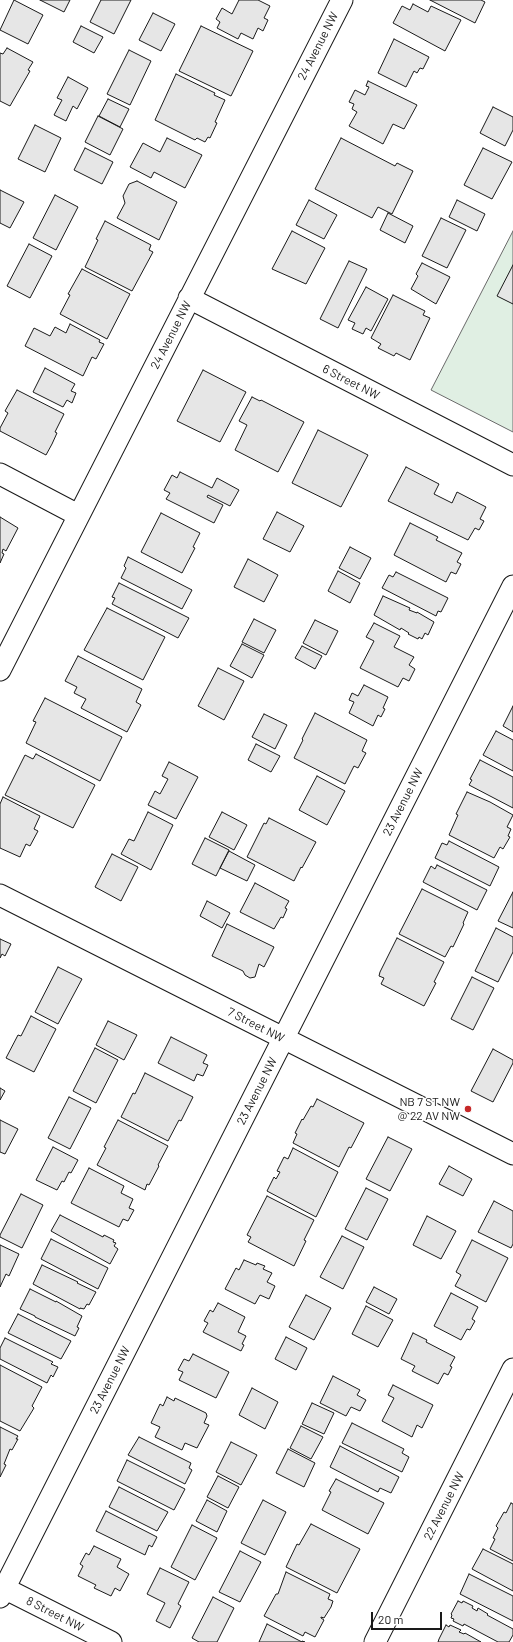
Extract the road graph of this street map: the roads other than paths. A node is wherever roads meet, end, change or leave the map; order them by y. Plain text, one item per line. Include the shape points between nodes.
1 (342, 0) edge
2 (189, 298) junction
3 (513, 465) edge
4 (0, 474) edge
5 (78, 515) junction
6 (513, 586) edge
7 (0, 670) edge
8 (0, 894) edge
9 (283, 1039) junction
10 (513, 1154) edge
11 (513, 1369) edge
12 (1, 1591) edge
13 (111, 1642) edge
14 (375, 1642) edge

1 - 2 street, 24 Avenue NW
2 - 3 street, 6 Street NW
2 - 5 street, 24 Avenue NW
4 - 5 street
5 - 7 street, 24 Avenue NW
6 - 9 street, 23 Avenue NW
8 - 9 street, 7 Street NW
9 - 10 street, 7 Street NW
9 - 12 street, 23 Avenue NW
11 - 14 street, 22 Avenue NW
12 - 13 street, 8 Street NW

